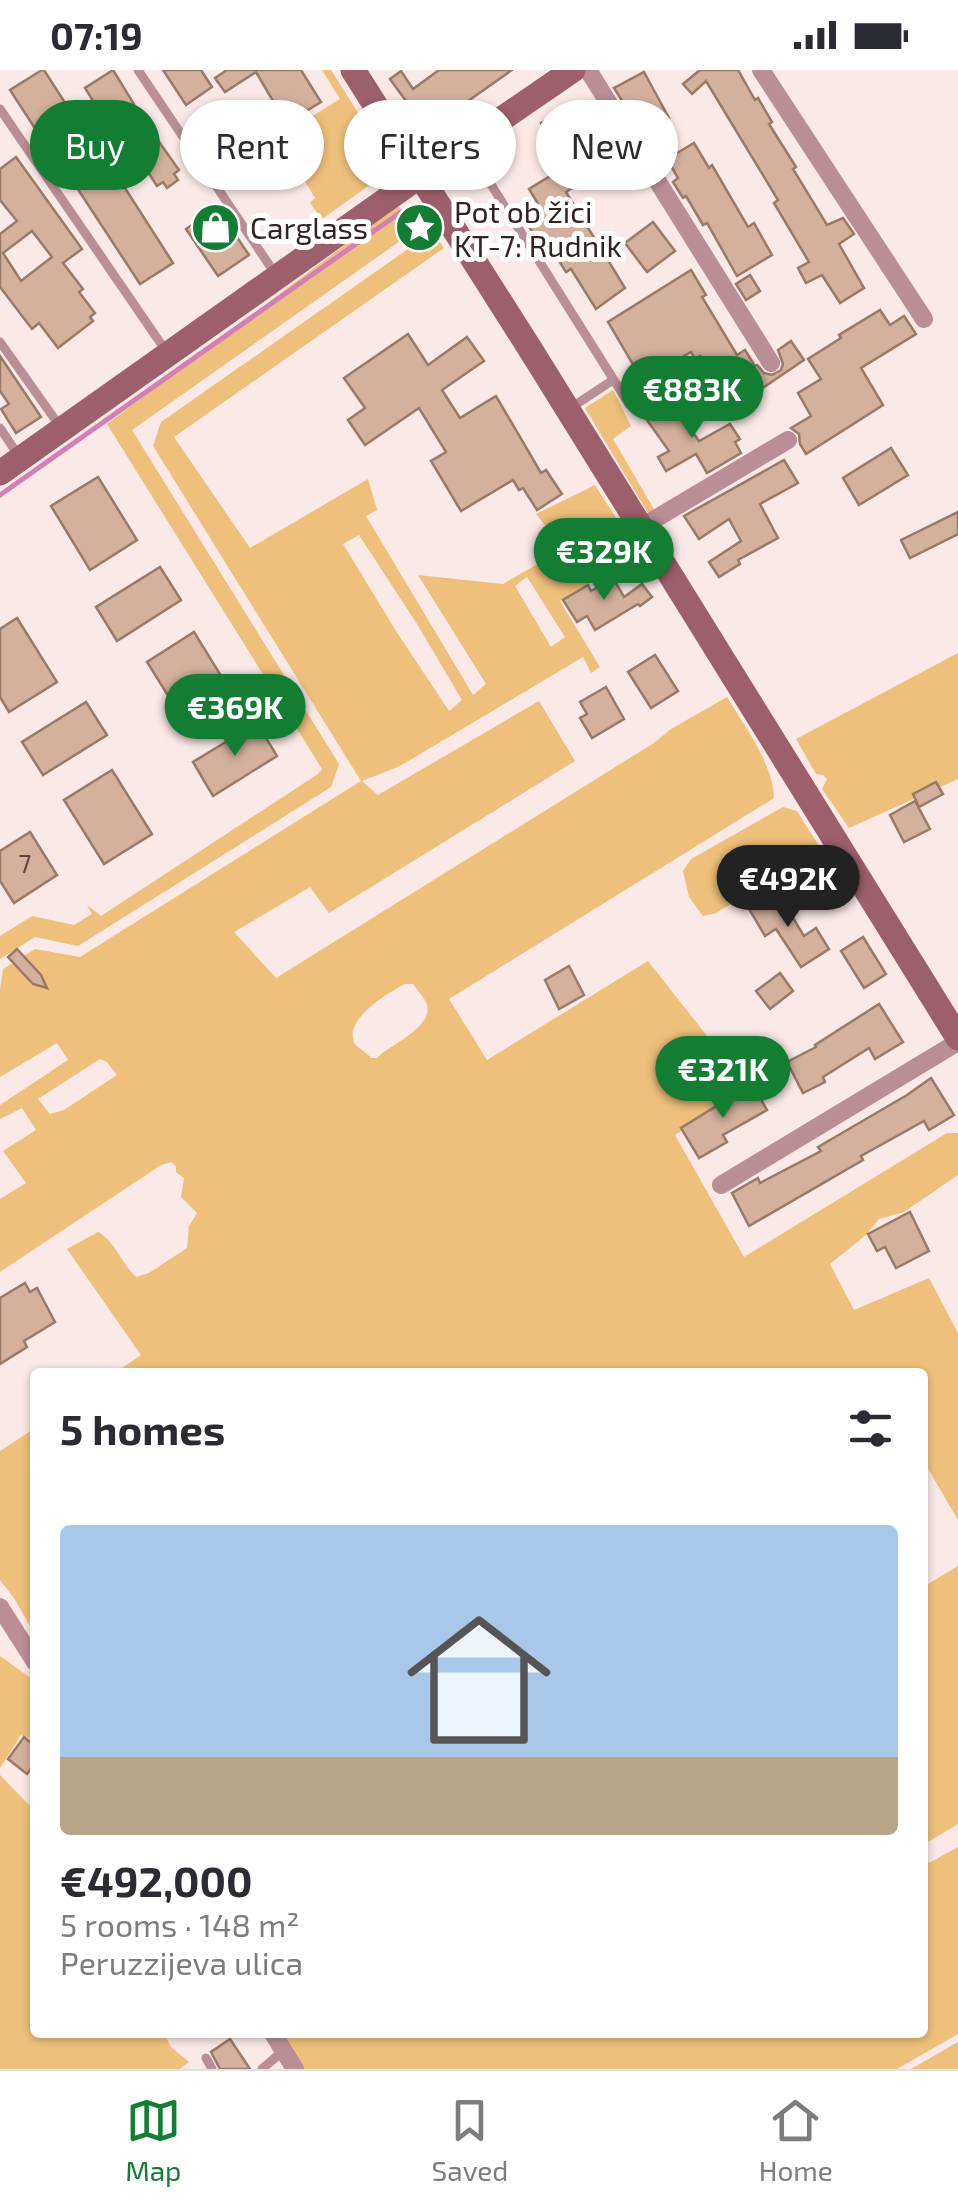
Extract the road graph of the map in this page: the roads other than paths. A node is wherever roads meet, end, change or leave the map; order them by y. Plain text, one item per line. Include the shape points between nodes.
1 (138, 70) edge
2 (353, 70) edge
3 (761, 70) edge
4 (571, 72) edge
5 (372, 100) edge
6 (0, 108) edge
7 (516, 110) edge
8 (400, 190) edge
9 (429, 190) edge
10 (494, 190) edge
11 (278, 276) junction
12 (924, 319) dead end
13 (0, 342) edge
14 (168, 354) junction
15 (771, 364) dead end
16 (613, 380) junction
17 (629, 404) dead end
18 (567, 410) junction
19 (0, 428) edge
20 (62, 429) junction
21 (788, 440) dead end
22 (10, 466) edge
23 (640, 528) junction
24 (957, 1035) edge
25 (721, 1185) dead end
26 (0, 1607) edge
27 (30, 1654) edge
28 (275, 2038) edge
29 (283, 2051) junction
30 (206, 2058) dead end
31 (212, 2069) edge
32 (262, 2069) edge
33 (295, 2069) edge

1 - 11 lane
2 - 5 main road
3 - 12 street
4 - 7 main road
4 - 15 street
6 - 14 lane
8 - 11 main road
9 - 18 main road
10 - 16 lane
11 - 14 main road
13 - 20 lane
14 - 20 main road
16 - 17 lane
16 - 18 lane
18 - 23 main road
19 - 22 lane
20 - 22 main road
21 - 23 street
23 - 24 main road
24 - 25 street
26 - 27 street
28 - 29 street
29 - 32 lane
29 - 33 street
30 - 31 lane

